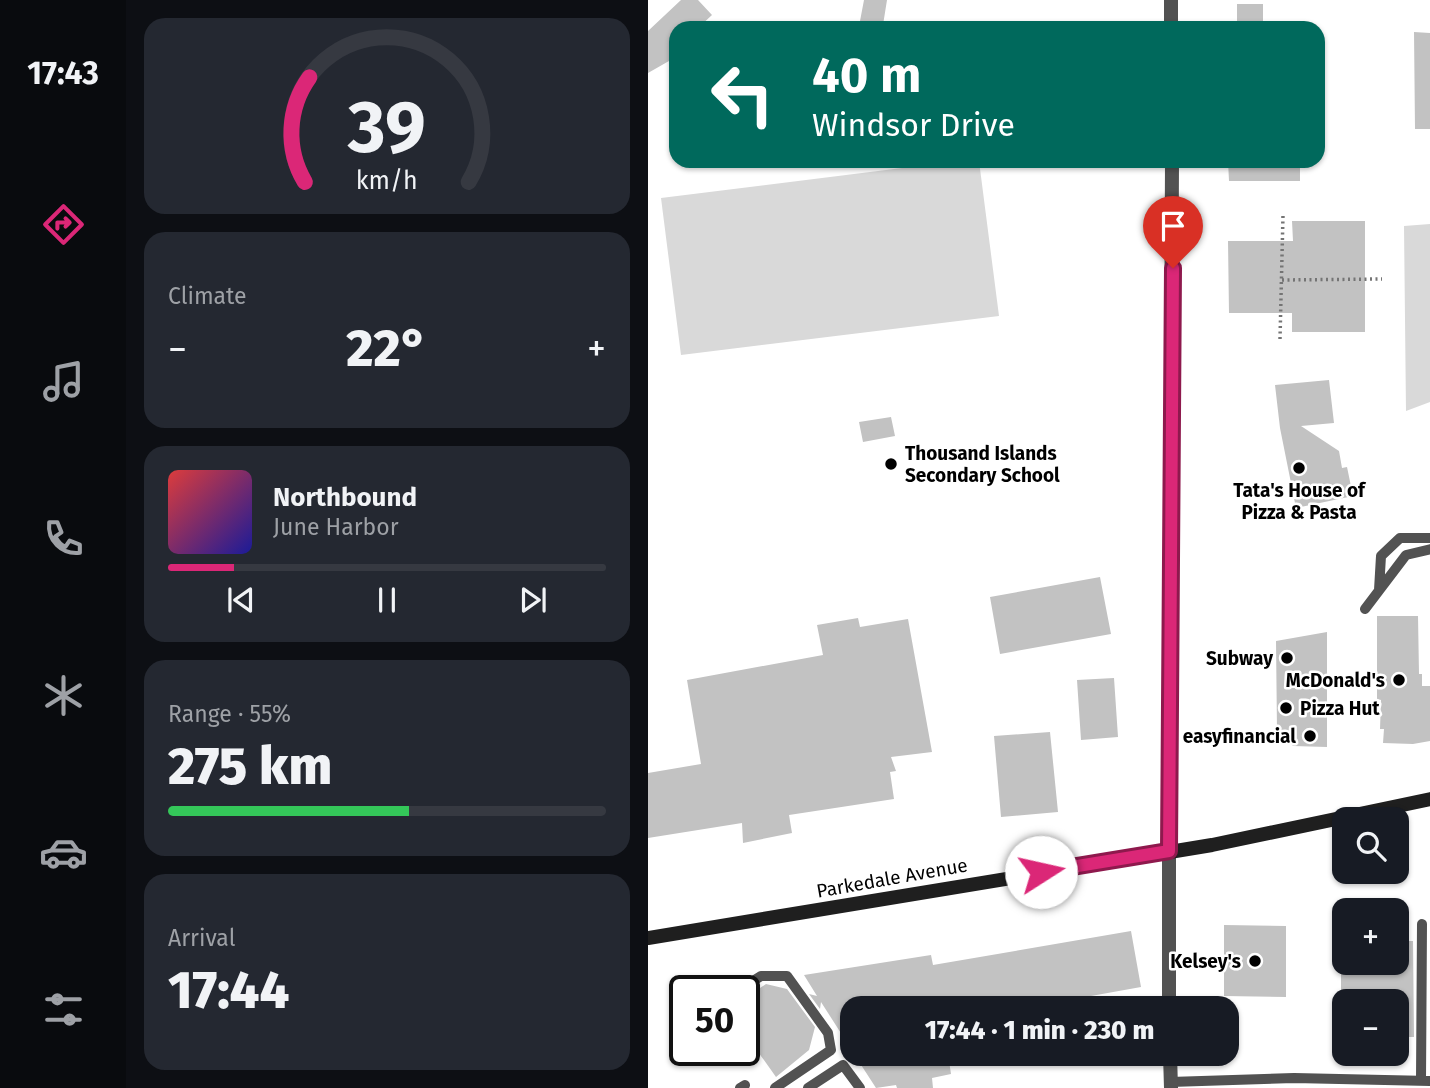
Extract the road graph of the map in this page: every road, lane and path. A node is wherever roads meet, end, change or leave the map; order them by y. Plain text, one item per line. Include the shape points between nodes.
1 (1171, 0) edge
2 (1171, 21) edge
3 (1172, 168) edge
4 (1283, 215) dead end
5 (1382, 279) dead end
6 (1282, 280) junction
7 (1280, 339) dead end
8 (1430, 538) edge
9 (1430, 549) edge
10 (1379, 590) junction
11 (1365, 609) dead end
12 (1430, 799) edge
13 (1169, 851) junction
14 (1422, 924) dead end
15 (648, 938) edge
16 (760, 977) edge
17 (1170, 996) edge
18 (1170, 1066) edge
19 (1426, 1081) edge
20 (1171, 1085) edge
21 (775, 1088) edge
22 (808, 1088) edge
23 (860, 1088) edge

1 - 2 street
3 - 13 street
4 - 6 path
5 - 6 path
6 - 7 path
8 - 10 lane via 1400,538 1381,555
9 - 10 lane via 1406,555
10 - 11 lane
12 - 13 main road, Parkedale Avenue
13 - 15 main road, Parkedale Avenue
13 - 17 street
14 - 19 lane
16 - 21 lane via 787,976 828,1033 831,1050
18 - 20 street
19 - 20 lane via 1294,1078
22 - 23 lane via 843,1065

